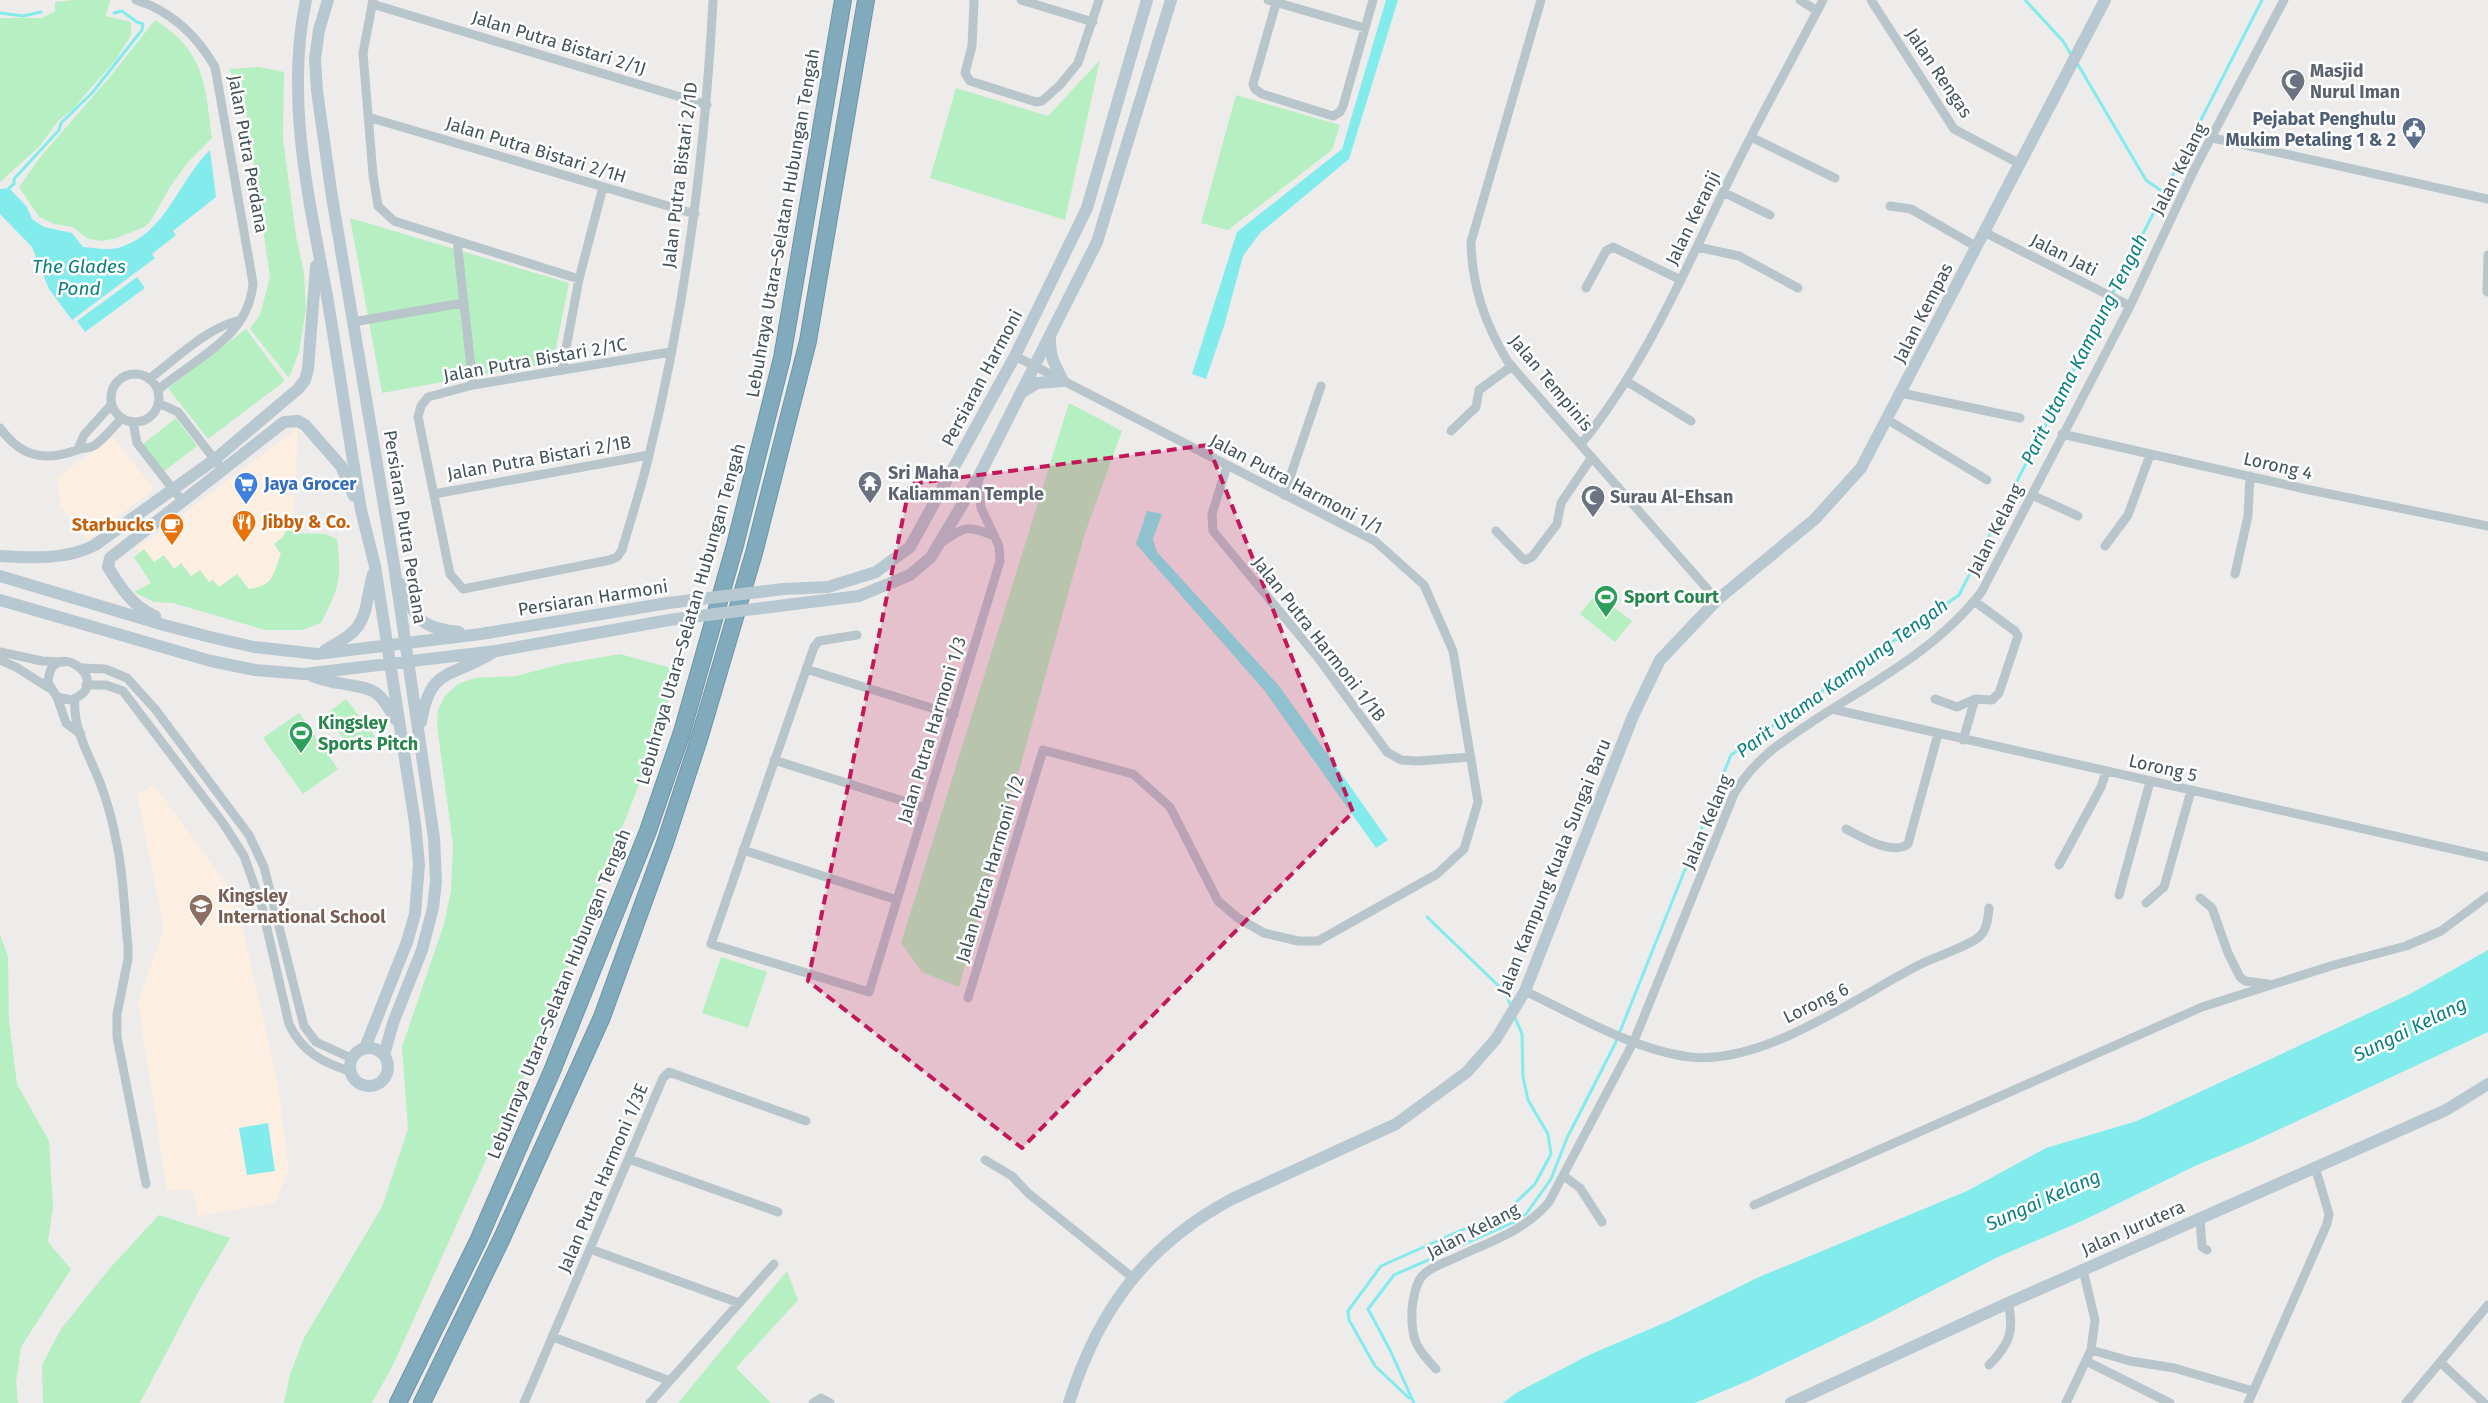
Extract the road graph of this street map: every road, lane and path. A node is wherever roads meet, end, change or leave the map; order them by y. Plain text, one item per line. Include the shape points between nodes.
1 (306, 0) edge
2 (328, 0) edge
3 (713, 0) edge
4 (843, 0) edge
5 (866, 0) edge
6 (974, 0) edge
7 (1021, 0) edge
8 (1099, 0) edge
9 (1147, 0) edge
10 (1171, 0) edge
11 (1372, 0) edge
12 (1541, 0) edge
13 (1800, 0) edge
14 (1823, 0) edge
15 (1871, 0) edge
16 (2105, 0) edge
17 (2284, 0) edge
18 (141, 1) edge
19 (1274, 1) edge
20 (373, 2) edge
21 (1817, 11) junction
22 (1092, 22) junction
23 (1365, 28) junction
24 (707, 105) junction
25 (368, 116) junction
26 (1751, 138) junction
27 (2212, 138) junction
28 (2020, 164) junction
29 (1834, 178) dead end
30 (603, 187) junction
31 (1723, 192) junction
32 (2488, 199) edge
33 (1890, 206) dead end
34 (694, 214) junction
35 (1770, 215) dead end
36 (1984, 232) junction
37 (457, 241) junction
38 (1697, 247) junction
39 (1977, 247) junction
40 (317, 251) junction
41 (2488, 255) edge
42 (579, 279) junction
43 (1681, 280) junction
44 (1586, 288) dead end
45 (1798, 288) dead end
46 (2487, 292) edge
47 (464, 303) junction
48 (2130, 306) junction
49 (240, 320) junction
50 (353, 322) junction
51 (1050, 334) junction
52 (671, 352) junction
53 (1015, 356) junction
54 (1035, 366) junction
55 (1512, 366) junction
56 (562, 370) junction
57 (149, 378) junction
58 (1063, 381) junction
59 (1626, 381) junction
60 (473, 385) junction
61 (1321, 386) dead end
62 (158, 390) junction
63 (1022, 392) junction
64 (1901, 393) junction
65 (158, 403) junction
66 (112, 404) junction
67 (122, 418) junction
68 (2020, 418) dead end
69 (1888, 420) junction
70 (1690, 421) dead end
71 (133, 422) junction
72 (0, 428) edge
73 (1451, 431) dead end
74 (2062, 434) junction
75 (1581, 444) junction
76 (78, 449) junction
77 (649, 455) junction
78 (2150, 455) junction
79 (1592, 457) junction
80 (214, 460) junction
81 (1227, 466) junction
82 (223, 471) junction
83 (2250, 476) junction
84 (978, 478) junction
85 (1987, 480) dead end
86 (174, 490) junction
87 (434, 494) junction
88 (2032, 494) junction
89 (1284, 495) junction
90 (183, 502) junction
91 (361, 510) junction
92 (2078, 516) dead end
93 (2488, 526) edge
94 (1496, 531) dead end
95 (994, 536) junction
96 (938, 545) junction
97 (2105, 546) dead end
98 (0, 556) edge
99 (394, 565) junction
100 (375, 566) junction
101 (2235, 574) dead end
102 (0, 576) edge
103 (0, 600) edge
104 (1717, 600) junction
105 (1974, 601) junction
106 (481, 634) junction
107 (857, 635) dead end
108 (210, 637) junction
109 (406, 644) junction
110 (388, 646) junction
111 (496, 651) junction
112 (0, 652) edge
113 (317, 654) junction
114 (0, 660) edge
115 (409, 661) junction
116 (65, 662) junction
117 (391, 664) junction
118 (82, 668) junction
119 (806, 669) junction
120 (304, 674) junction
121 (86, 685) junction
122 (49, 688) junction
123 (57, 697) junction
124 (75, 698) junction
125 (1934, 699) dead end
126 (1975, 700) junction
127 (1832, 709) junction
128 (954, 714) junction
129 (401, 728) junction
130 (420, 731) junction
131 (81, 734) junction
132 (1938, 734) junction
133 (1963, 740) junction
134 (1043, 750) joint
135 (1471, 757) junction
136 (774, 760) junction
137 (2106, 772) junction
138 (2150, 782) junction
139 (2191, 791) junction
140 (925, 808) junction
141 (1846, 829) dead end
142 (743, 850) junction
143 (2488, 857) edge
144 (2059, 865) dead end
145 (2119, 895) dead end
146 (2488, 896) edge
147 (2200, 898) dead end
148 (897, 900) junction
149 (2146, 903) dead end
150 (1989, 908) dead end
151 (2273, 984) junction
152 (1525, 991) junction
153 (968, 998) dead end
154 (1630, 1040) junction
155 (365, 1048) junction
156 (384, 1055) junction
157 (350, 1065) junction
158 (2488, 1084) edge
159 (806, 1121) dead end
160 (629, 1159) junction
161 (985, 1160) dead end
162 (2315, 1167) junction
163 (1564, 1176) junction
164 (146, 1184) dead end
165 (1754, 1205) dead end
166 (778, 1212) dead end
167 (2200, 1218) junction
168 (1602, 1222) dead end
169 (590, 1249) junction
170 (2207, 1250) dead end
171 (774, 1264) dead end
172 (2083, 1270) junction
173 (1133, 1278) junction
174 (739, 1303) junction
175 (2008, 1303) junction
176 (2488, 1305) edge
177 (553, 1336) junction
178 (2091, 1350) junction
179 (2086, 1360) junction
180 (2440, 1362) junction
181 (1989, 1364) dead end
182 (1436, 1369) dead end
183 (670, 1381) junction
184 (2253, 1391) junction
185 (398, 1403) edge
186 (422, 1403) edge
187 (524, 1403) edge
188 (650, 1403) edge
189 (813, 1403) edge
190 (830, 1403) edge
191 (1069, 1403) edge
192 (1791, 1403) edge
193 (2066, 1403) edge
194 (2170, 1403) edge
195 (2248, 1403) edge
196 (2406, 1403) edge
197 (2484, 1403) edge

1 - 40 main road, Persiaran Putra Perdana via 297,66 302,160
2 - 50 main road, Persiaran Putra Perdana via 315,59 317,91
3 - 24 street, Jalan Putra Bistari 2/1D
4 - 185 highway, Lebuhraya Utara–Selatan Hubungan Tengah via 782,358 735,545 682,732 648,831 552,1071 478,1241
5 - 186 highway via 808,341 746,580 697,745 602,1018 502,1238
6 - 22 street via 970,55 965,73 970,81 1036,102 1048,97 1078,63
7 - 22 street
8 - 22 street
9 - 53 main road, Persiaran Harmoni via 1087,208
10 - 51 main road, Persiaran Harmoni via 1097,242
11 - 23 street
12 - 55 street, Jalan Tempinis via 1471,242 1473,279 1484,316
13 - 21 street
14 - 21 street, Jalan Keranji
15 - 28 street, Jalan Rengas via 1954,129
16 - 28 main road, Jalan Kempas
17 - 27 street, Jalan Kelang
18 - 49 street, Jalan Putra Perdana via 184,28 204,49 215,67 253,277 250,304
19 - 23 street
19 - 23 street via 1254,89 1333,116 1343,106
20 - 24 street, Jalan Putra Bistari 2/1J
20 - 25 street via 363,53
21 - 26 street, Jalan Keranji
24 - 34 street, Jalan Putra Bistari 2/1D
25 - 30 street, Jalan Putra Bistari 2/1H
25 - 37 street via 378,206 394,220
26 - 29 street
26 - 31 street, Jalan Keranji
27 - 32 street
27 - 48 street, Jalan Kelang
28 - 36 main road, Jalan Kempas
30 - 34 street, Jalan Putra Bistari 2/1H
30 - 42 street
31 - 35 street
31 - 38 street, Jalan Keranji
33 - 39 street via 1911,209
34 - 52 street, Jalan Putra Bistari 2/1D
36 - 39 main road, Jalan Kempas
36 - 48 street, Jalan Jati
37 - 42 street
37 - 47 street
38 - 43 street, Jalan Keranji
38 - 45 street via 1739,256
39 - 64 main road, Jalan Kempas
40 - 80 main road via 305,380 282,404
40 - 91 main road, Persiaran Putra Perdana
41 - 46 street
42 - 56 street
43 - 44 street via 1613,247 1606,251
43 - 59 street, Jalan Keranji via 1656,332
47 - 50 street
47 - 60 street
48 - 74 street, Jalan Kelang
49 - 57 street via 223,324
49 - 62 street, Jalan Putra Perdana via 231,335
50 - 99 main road, Persiaran Putra Perdana
51 - 54 main road, Persiaran Harmoni
51 - 58 main road via 1052,363
52 - 56 street, Jalan Putra Bistari 2/1C
52 - 77 street, Jalan Putra Bistari 2/1D
53 - 54 street, Jalan Putra Harmoni 1/1
53 - 106 main road, Persiaran Harmoni, bridge via 910,547 876,572 828,587 668,603
54 - 58 street, Jalan Putra Harmoni 1/1
54 - 63 main road, Persiaran Harmoni
55 - 73 street via 1479,390 1476,407
55 - 75 street, Jalan Tempinis
56 - 60 street, Jalan Putra Bistari 2/1C
57 - 62 street
57 - 66 street via 135,374 121,378 112,390
58 - 63 main road via 1037,383
58 - 81 street, Jalan Putra Harmoni 1/1
59 - 70 street
59 - 75 street, Jalan Keranji
60 - 87 street, Jalan Putra Bistari 2/1C via 428,397 421,406 418,417
61 - 89 street
62 - 65 street
63 - 84 main road, Persiaran Harmoni
64 - 68 street
64 - 69 main road, Jalan Kempas
65 - 71 street via 147,419
65 - 80 street via 178,412
66 - 67 street
66 - 76 street via 84,435
67 - 71 street
67 - 76 street via 94,447
69 - 85 street
69 - 104 main road, Jalan Kempas via 1861,468 1815,518
71 - 86 street via 137,443
72 - 76 street via 10,442 31,454 59,456
74 - 78 street, Lorong 4
74 - 88 street, Jalan Kelang
75 - 79 street, Jalan Tempinis
77 - 87 street, Jalan Putra Bistari 2/1B
77 - 87 street, Jalan Putra Bistari 2/1D via 622,550 617,557 464,589 450,574
78 - 83 street, Lorong 4
78 - 97 street via 2128,515
79 - 94 street via 1561,503 1556,524 1532,557 1522,558
79 - 104 street, Jalan Tempinis
80 - 82 street
80 - 86 main road
81 - 89 street, Jalan Putra Harmoni 1/1
81 - 135 street, Jalan Putra Harmoni 1/1B via 1212,514 1213,531 1319,659 1387,752 1400,760
82 - 90 main road
82 - 91 main road via 284,422 298,421 341,466
83 - 93 street, Lorong 4
83 - 101 street via 2248,516
84 - 95 street, Jalan Putra Harmoni 1/3 via 981,508
84 - 96 main road, Persiaran Harmoni
86 - 90 street
86 - 98 main road via 86,550 61,555
88 - 92 street
88 - 105 street, Jalan Kelang via 1999,561
89 - 135 street, Jalan Putra Harmoni 1/1 via 1375,541 1424,585 1453,651
90 - 108 main road via 114,554 108,567 132,602 143,611
91 - 100 main road, Persiaran Putra Perdana
95 - 96 street, Persiaran Harmoni via 969,527 958,530
95 - 128 street, Jalan Putra Harmoni 1/3 via 999,546 1000,561
96 - 111 main road, Persiaran Harmoni, bridge via 931,557 910,575 859,596 669,620
99 - 106 main road via 414,611 423,623 434,628
99 - 109 main road, Persiaran Putra Perdana
100 - 110 main road, Persiaran Putra Perdana
100 - 113 main road via 364,620 344,640
102 - 108 main road
103 - 120 main road via 211,661 255,670
104 - 152 main road, Jalan Kampung Kuala Sungai Baru via 1660,660 1630,723
105 - 126 street via 2018,636 1996,698
105 - 127 street, Jalan Kelang via 1918,653
106 - 109 main road, Persiaran Harmoni
107 - 119 street via 819,642
108 - 113 main road via 254,648
109 - 110 main road, Persiaran Harmoni
109 - 115 main road, Persiaran Putra Perdana
110 - 113 main road, Persiaran Harmoni
110 - 117 main road, Persiaran Putra Perdana
111 - 115 main road, Persiaran Harmoni
111 - 130 main road via 440,678 426,699
112 - 116 street via 42,661
114 - 122 street
115 - 117 main road, Persiaran Harmoni
115 - 130 main road, Persiaran Putra Perdana
116 - 118 street
116 - 122 street via 58,664 49,674
117 - 120 main road, Persiaran Harmoni
117 - 129 main road, Persiaran Putra Perdana
118 - 121 street
118 - 157 street via 105,669 127,678 155,709 248,835 264,868 304,1026 316,1042
119 - 128 street
119 - 136 street
120 - 129 main road via 366,687 388,705
121 - 124 street
121 - 157 street via 106,685 123,691 223,823 244,856 256,885 295,1038 315,1057
122 - 123 street
123 - 124 street
123 - 131 street via 66,723
124 - 131 street via 75,717
125 - 126 street via 1957,707
126 - 133 street
127 - 132 street, Lorong 5
127 - 154 street, Jalan Kelang via 1762,757 1746,773 1727,810
128 - 140 street, Jalan Putra Harmoni 1/3
129 - 155 main road, Persiaran Putra Perdana via 415,822 419,881 411,928
130 - 156 main road, Persiaran Putra Perdana via 434,838 436,881 422,950
131 - 164 street via 90,764 102,786 117,841 128,959 118,1014 118,1037
132 - 133 street, Lorong 5
132 - 141 street via 1908,844 1903,848 1892,848
133 - 137 street, Lorong 5
134 - 135 street, Jalan Putra Harmoni 1/1 via 1133,774 1170,807 1218,901 1238,918 1264,932 1298,941 1318,941 1437,874 1464,849 1478,802
134 - 153 street, Jalan Putra Harmoni 1/2
136 - 140 street
136 - 142 street
137 - 138 street, Lorong 5
137 - 144 street
138 - 139 street, Lorong 5
138 - 145 street
139 - 143 street, Lorong 5
139 - 149 street via 2164,887
140 - 148 street, Jalan Putra Harmoni 1/3
142 - 148 street
142 - 148 street, Jalan Putra Harmoni 1/3 via 712,944 869,992
146 - 151 street via 2441,931 2406,946
147 - 151 street via 2212,908 2240,977 2246,981
150 - 154 street, Lorong 6 via 1980,937 1914,967 1862,998 1773,1042 1739,1054 1710,1058 1670,1053
151 - 165 street via 2202,1007
152 - 154 street, Lorong 6
152 - 173 main road, Jalan Kampung Kuala Sungai Baru via 1496,1039 1467,1072 1396,1124 1206,1212 1174,1235
154 - 163 street, Jalan Kelang
155 - 156 main road via 376,1049
155 - 157 main road
156 - 157 main road via 387,1073 379,1083 363,1085 354,1080
158 - 162 main road, Jalan Jurutera via 2446,1110
159 - 160 street, Jalan Putra Harmoni 1/3E via 668,1072
160 - 166 street
160 - 169 street, Jalan Putra Harmoni 1/3E
161 - 173 street via 1012,1176 1028,1193
162 - 167 main road, Jalan Jurutera
162 - 184 street via 2329,1214
163 - 168 street via 1580,1188
163 - 182 street, Jalan Kelang via 1537,1216 1517,1230 1434,1268 1420,1280 1412,1306 1411,1333 1419,1351
167 - 170 street via 2202,1247
167 - 172 main road, Jalan Jurutera
169 - 174 street
169 - 177 street, Jalan Putra Harmoni 1/3E
171 - 174 street
172 - 175 main road, Jalan Jurutera
172 - 178 street via 2095,1320
173 - 191 main road, Jalan Kampung Kuala Sungai Baru via 1109,1310 1091,1343
174 - 183 street
175 - 181 street via 2013,1321 2008,1343
175 - 192 main road, Jalan Jurutera
176 - 180 street
177 - 183 street
177 - 187 street, Jalan Putra Harmoni 1/3E
178 - 179 street
178 - 184 street via 2174,1368
179 - 193 street
179 - 194 street
180 - 196 street
180 - 197 street
183 - 188 street
184 - 195 street
189 - 190 street via 821,1398

